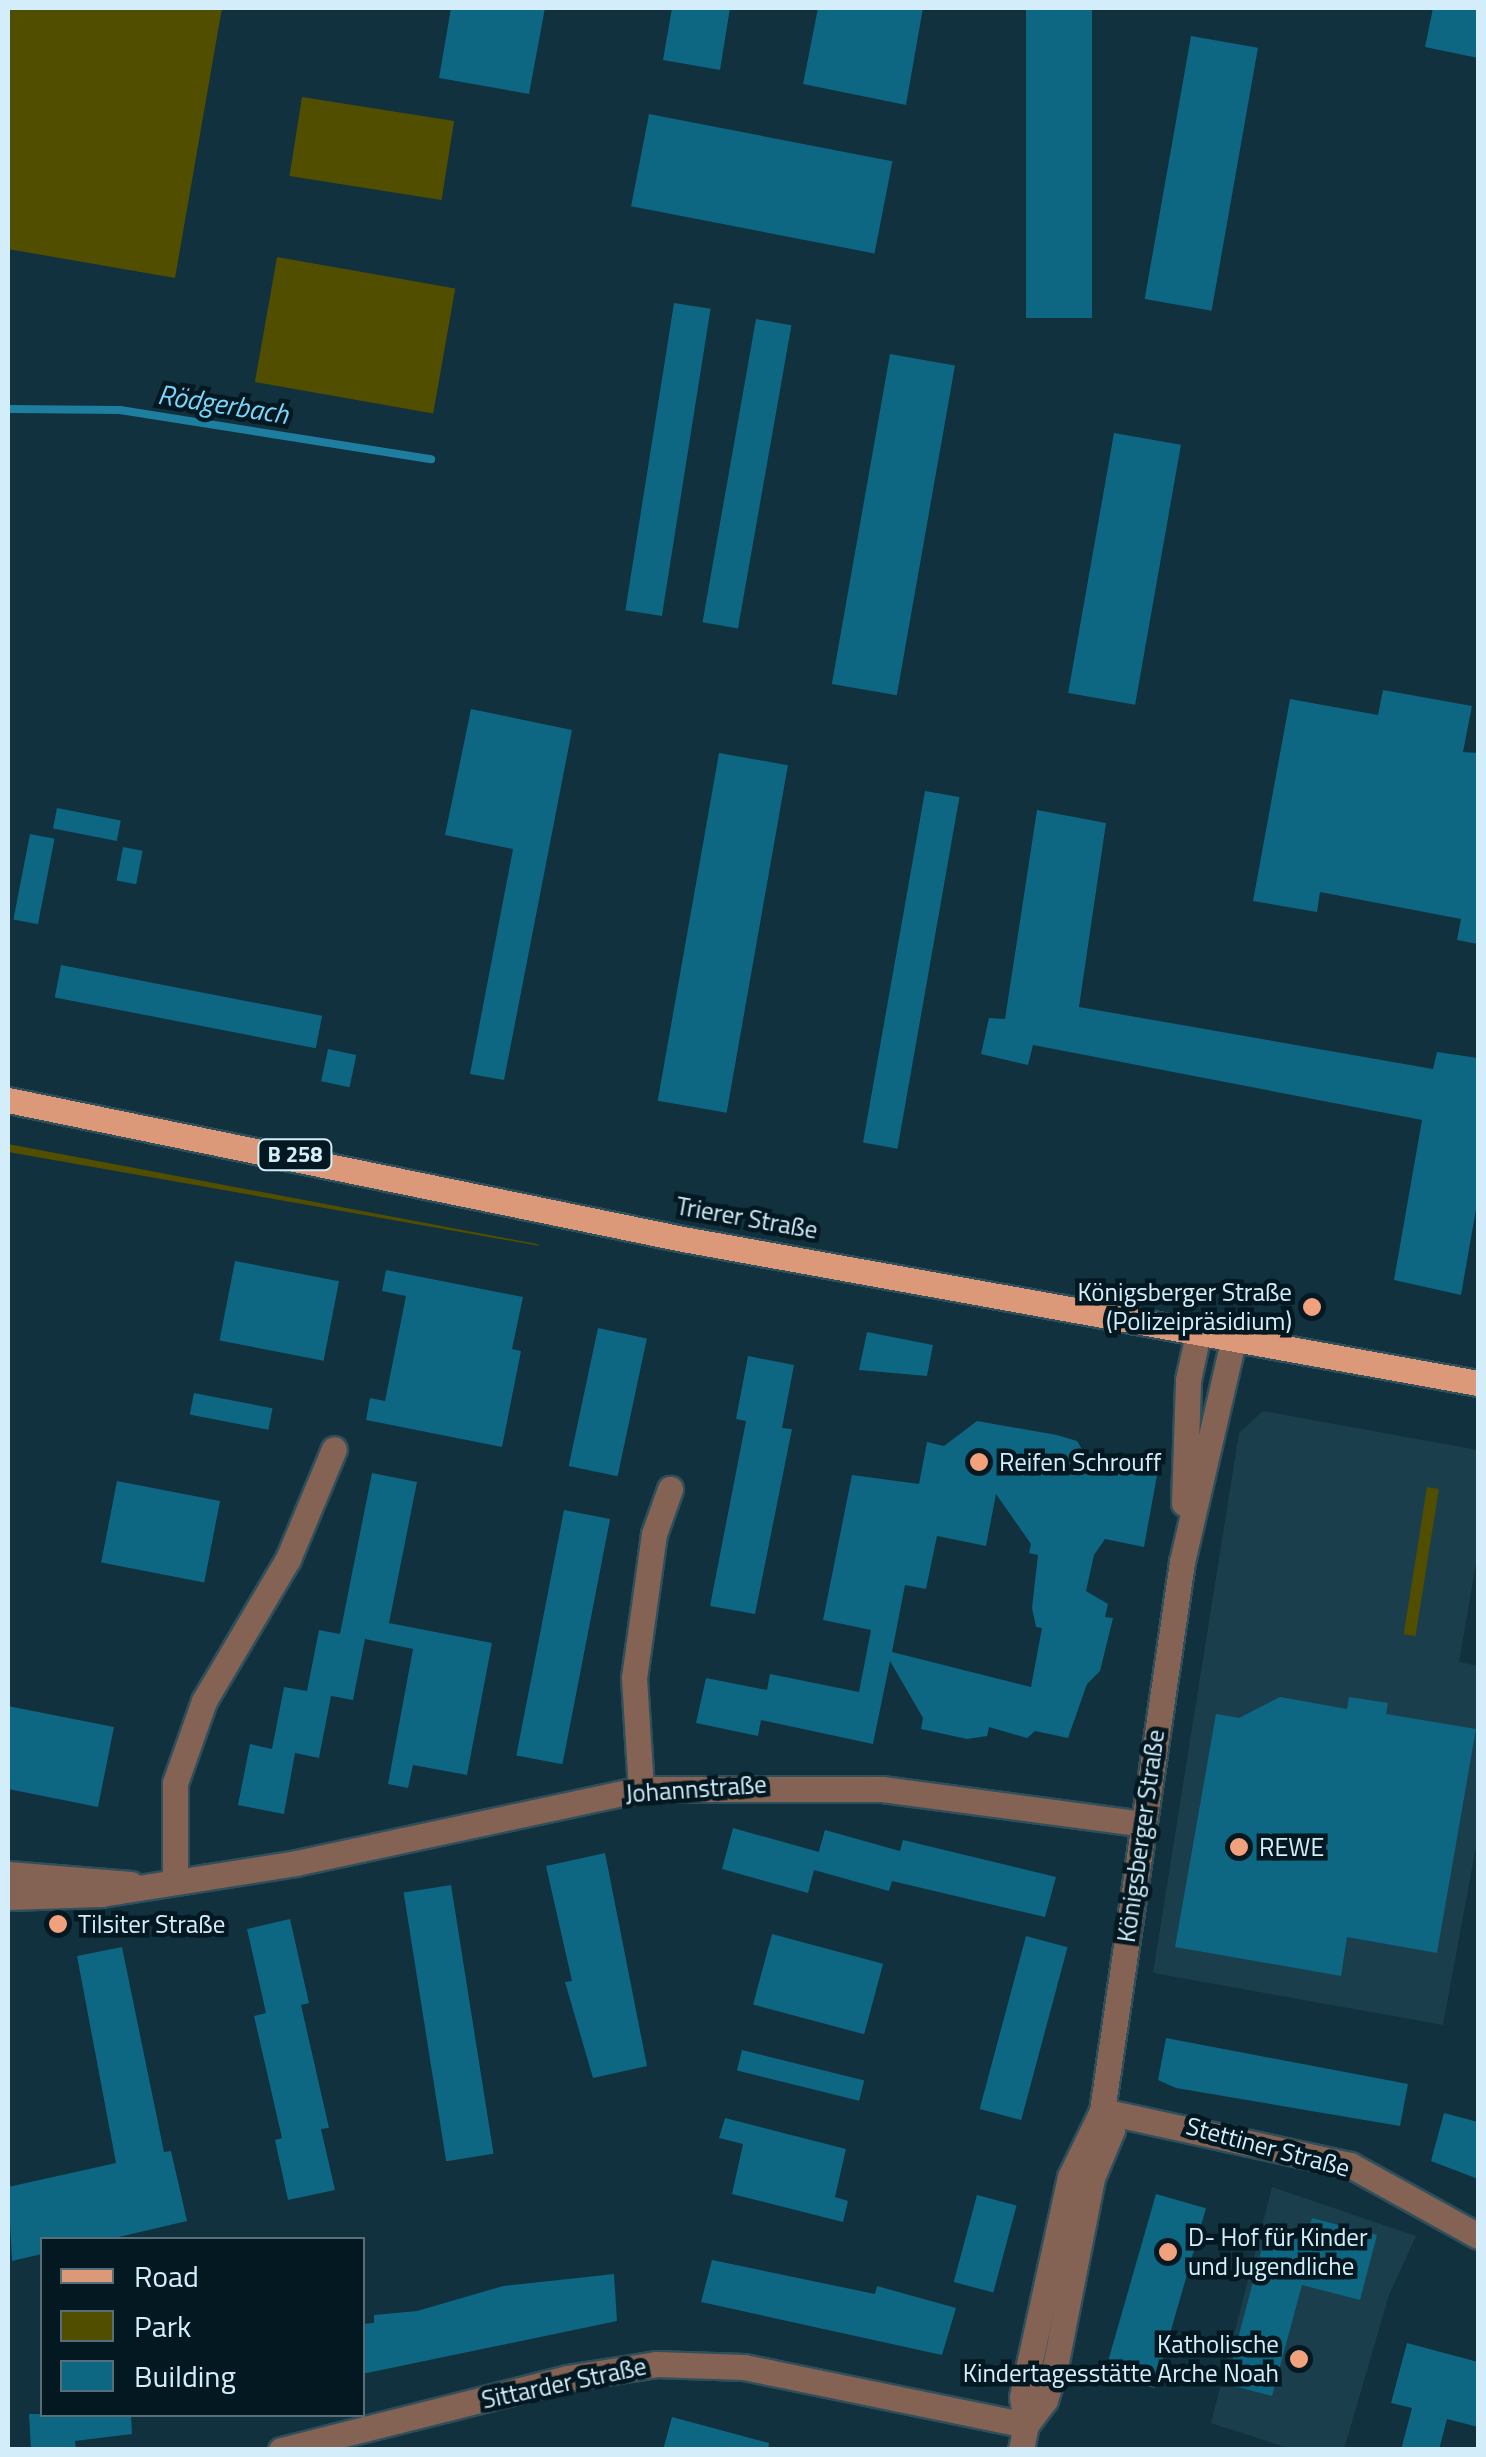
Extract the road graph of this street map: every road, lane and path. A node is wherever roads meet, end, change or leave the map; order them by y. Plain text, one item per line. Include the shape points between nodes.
1 (8, 1100) edge
2 (1199, 1329) junction
3 (1234, 1336) junction
4 (1478, 1384) edge
5 (334, 1449) dead end
6 (670, 1489) dead end
7 (1182, 1562) junction
8 (641, 1789) junction
9 (1142, 1824) junction
10 (8, 1874) edge
11 (176, 1879) junction
12 (136, 1885) junction
13 (8, 1897) edge
14 (1102, 2111) junction
15 (1478, 2236) edge
16 (1024, 2437) edge
17 (281, 2450) edge

1 - 2 main road, Trierer Straße / B 258 via 683,1238
2 - 3 main road, Trierer Straße / B 258
2 - 7 street, Königsberger Straße via 1188,1380
3 - 4 main road, Trierer Straße / B 258
3 - 7 street, Königsberger Straße
5 - 11 street via 288,1559 204,1701 174,1783
6 - 8 street via 654,1534 634,1678
7 - 9 street, Königsberger Straße
8 - 9 street, Johannstraße via 882,1789
8 - 11 street, Johannstraße via 296,1863
9 - 14 street, Königsberger Straße
10 - 12 street, Johannstraße via 98,1876
11 - 12 street, Johannstraße
12 - 13 street, Johannstraße via 101,1894
14 - 15 street, Stettiner Straße via 1186,2124 1350,2165
14 - 16 street, Königsberger Straße via 1070,2177 1022,2397
16 - 17 street, Sittarder Straße via 744,2368 656,2364 567,2378

